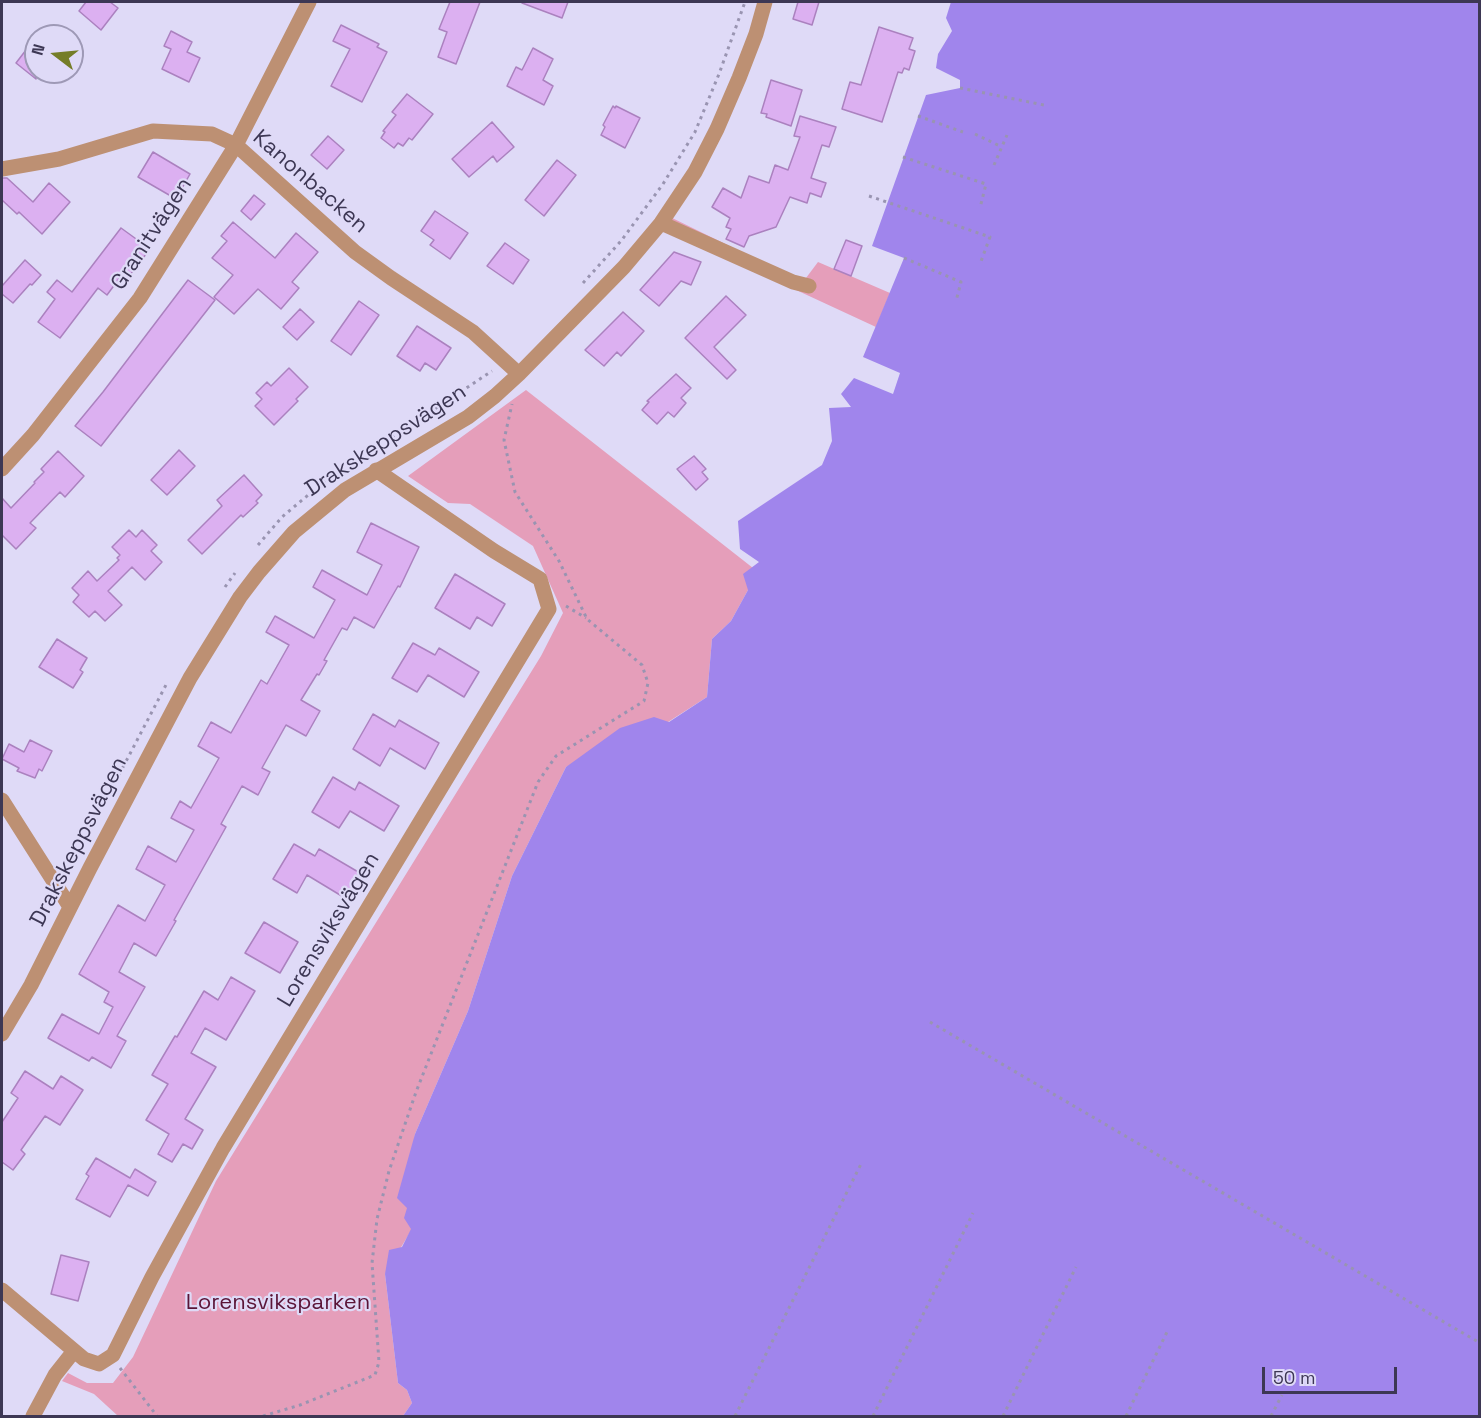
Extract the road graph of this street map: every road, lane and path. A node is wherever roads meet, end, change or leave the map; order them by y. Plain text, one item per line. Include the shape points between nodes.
1 (309, 2) edge
2 (765, 2) edge
3 (960, 88) dead end
4 (1044, 105) dead end
5 (918, 116) dead end
6 (963, 132) dead end
7 (975, 134) dead end
8 (1007, 135) dead end
9 (236, 145) junction
10 (1002, 147) junction
11 (903, 157) dead end
12 (994, 165) dead end
13 (2, 169) edge
14 (869, 196) dead end
15 (980, 208) dead end
16 (661, 223) junction
17 (904, 258) dead end
18 (980, 264) dead end
19 (809, 286) dead end
20 (956, 301) dead end
21 (519, 374) junction
22 (2, 469) edge
23 (376, 470) junction
24 (2, 800) edge
25 (70, 907) junction
26 (930, 1022) dead end
27 (2, 1034) edge
28 (861, 1164) dead end
29 (974, 1213) dead end
30 (1076, 1267) dead end
31 (2, 1290) edge
32 (1168, 1330) dead end
33 (1479, 1343) edge
34 (74, 1351) junction
35 (113, 1355) junction
36 (1282, 1395) dead end
37 (33, 1416) edge
38 (157, 1416) edge
39 (263, 1416) edge
40 (735, 1416) edge
41 (873, 1416) edge
42 (1003, 1416) edge
43 (1126, 1416) edge
44 (1271, 1416) edge

1 - 9 street, Granitvägen
2 - 16 street, Drakskeppsvägen via 717,129 696,172
3 - 4 path
5 - 6 path
7 - 10 path
8 - 10 path
9 - 13 street, Kanonbacken via 212,134 153,131 59,159
9 - 21 street, Kanonbacken via 355,252 473,332
9 - 22 street, Granitvägen via 140,298
10 - 12 path
11 - 15 path via 986,184
14 - 18 path via 990,237
16 - 19 street
16 - 21 street, Drakskeppsvägen via 624,267
17 - 20 path via 961,282
21 - 23 street, Drakskeppsvägen via 468,417
21 - 39 path via 504,440 515,492 559,561 587,619 642,665 648,683 645,701 556,756 538,782 389,1171 372,1263 380,1362 375,1375
23 - 25 street, Drakskeppsvägen via 294,531 240,597 190,678
23 - 35 street, Lorensviksvägen via 540,579 549,609 223,1148
24 - 25 street
25 - 27 street, Drakskeppsvägen via 29,990
26 - 33 path
28 - 40 path
29 - 41 path
30 - 42 path
31 - 34 street
32 - 43 path
34 - 35 street via 99,1364
34 - 37 street
35 - 38 path
36 - 44 path

